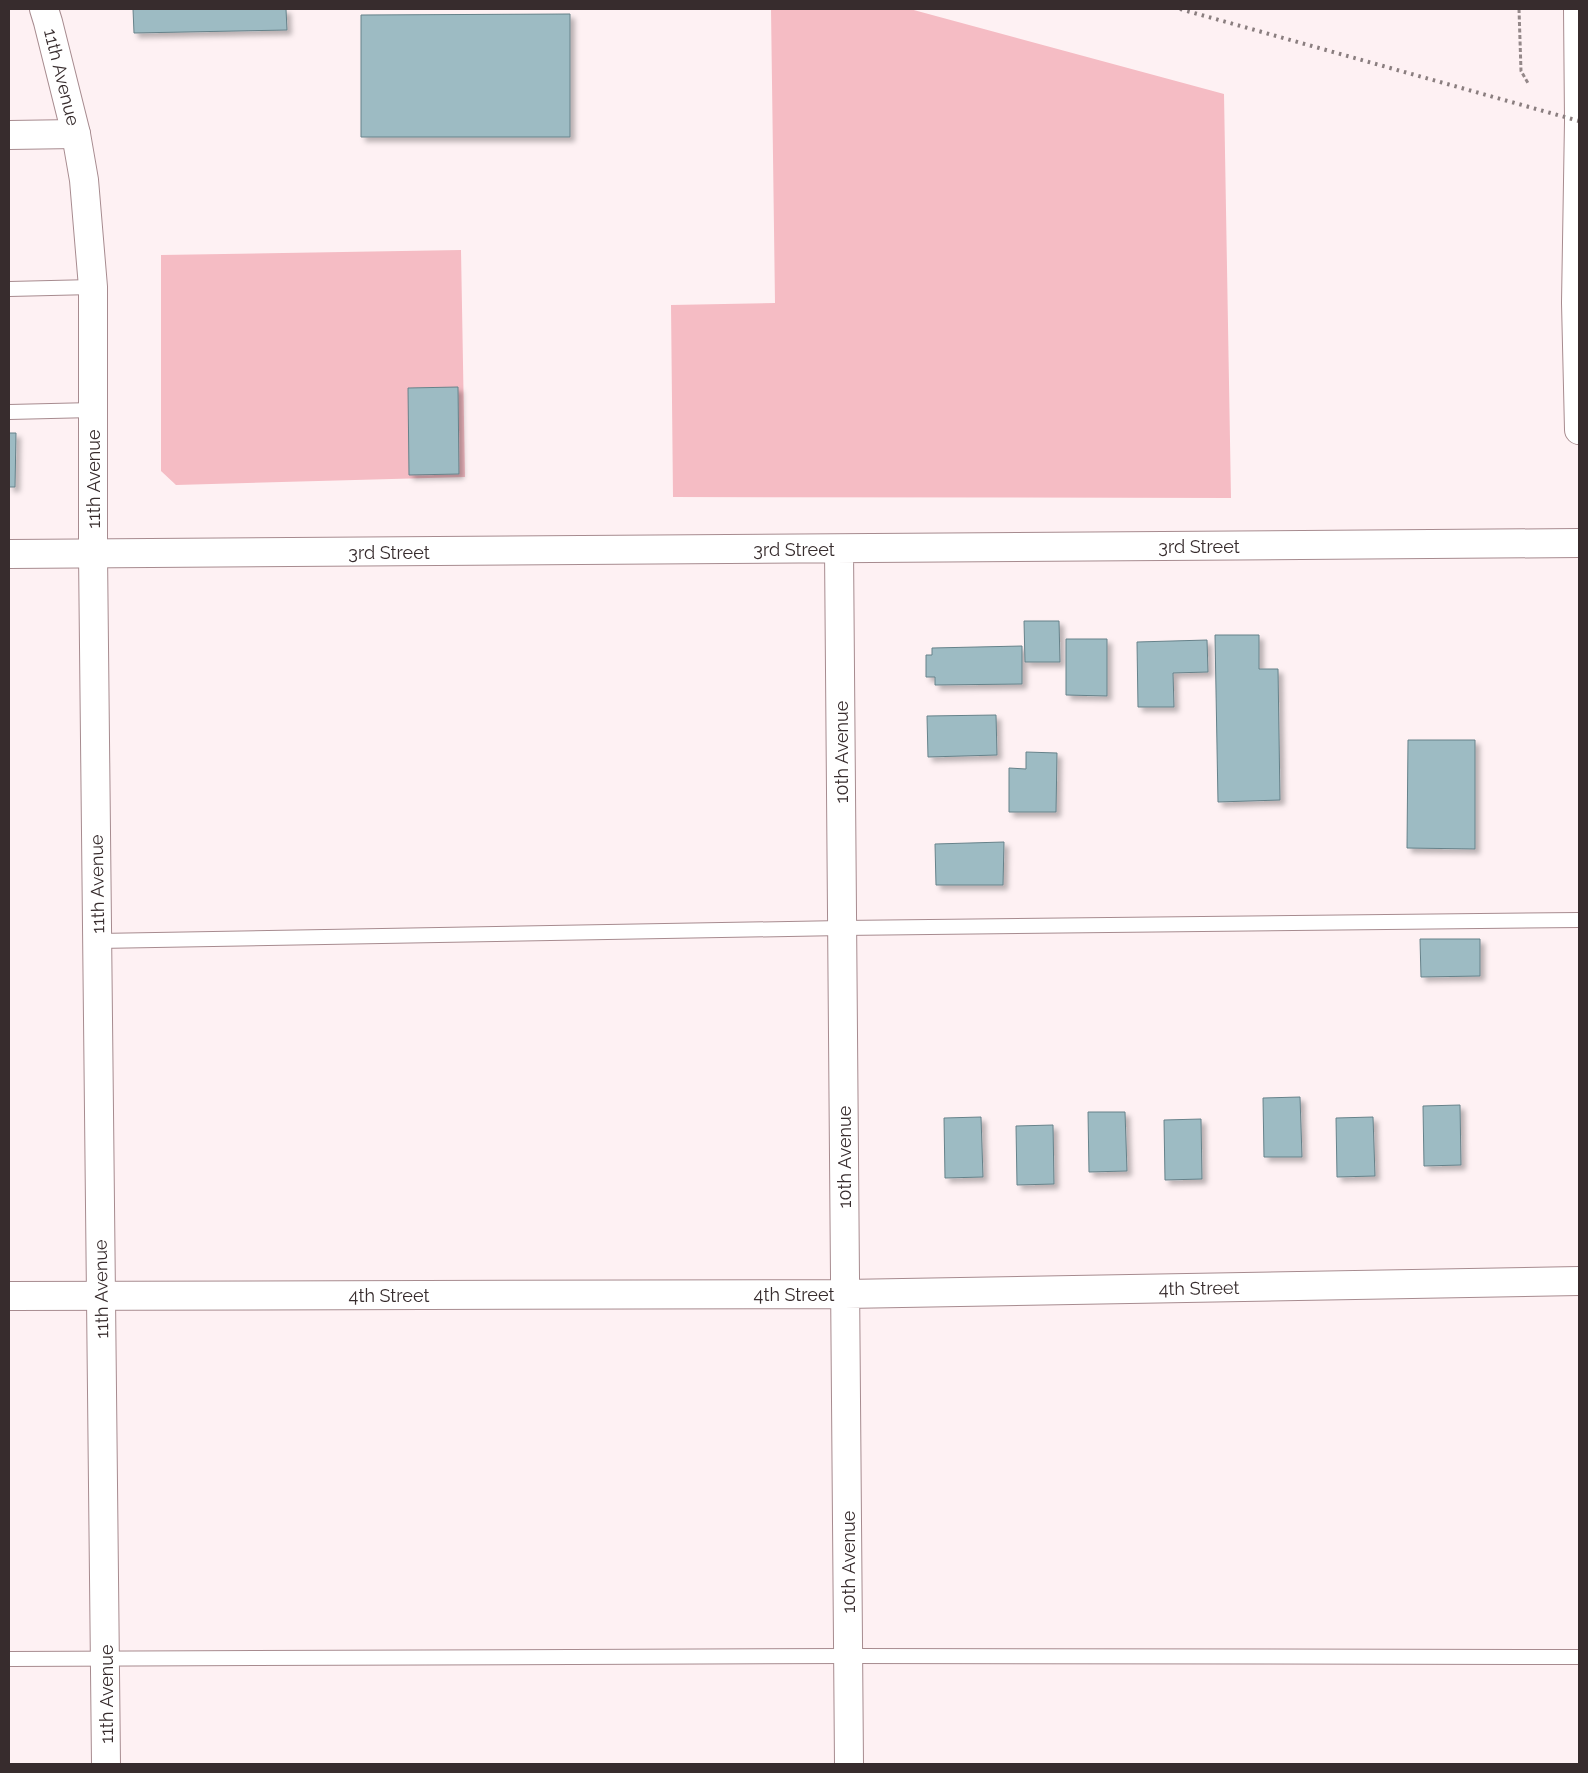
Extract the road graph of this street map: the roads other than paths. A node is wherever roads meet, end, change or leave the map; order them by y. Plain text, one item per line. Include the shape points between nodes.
1 (44, 9) edge
2 (1578, 9) edge
3 (76, 134) junction
4 (9, 135) edge
5 (93, 286) junction
6 (9, 289) edge
7 (93, 410) junction
8 (9, 412) edge
9 (1579, 430) edge
10 (1579, 543) edge
11 (839, 549) junction
12 (93, 553) junction
13 (9, 554) edge
14 (1579, 920) edge
15 (842, 928) junction
16 (98, 941) junction
17 (1579, 1281) edge
18 (845, 1294) junction
19 (102, 1295) junction
20 (9, 1296) edge
21 (848, 1656) junction
22 (1579, 1657) edge
23 (105, 1658) junction
24 (9, 1659) edge
25 (106, 1764) edge
26 (849, 1764) edge

1 - 3 street, 11th Avenue
2 - 9 street via 1576,303
3 - 4 street
3 - 5 street, 11th Avenue via 84,180
5 - 6 lane
5 - 7 street, 11th Avenue
7 - 8 lane
7 - 12 street, 11th Avenue
10 - 11 street, 3rd Street
11 - 12 street, 3rd Street
11 - 15 street, 10th Avenue
12 - 13 street, 3rd Street
12 - 16 street, 11th Avenue
14 - 15 lane
15 - 16 lane
15 - 18 street, 10th Avenue
16 - 19 street, 11th Avenue
17 - 18 street, 4th Street
18 - 19 street, 4th Street
18 - 21 street, 10th Avenue
19 - 20 street, 4th Street
19 - 23 street, 11th Avenue
21 - 22 lane
21 - 23 lane
21 - 26 street, 10th Avenue
23 - 24 lane
23 - 25 street, 11th Avenue

